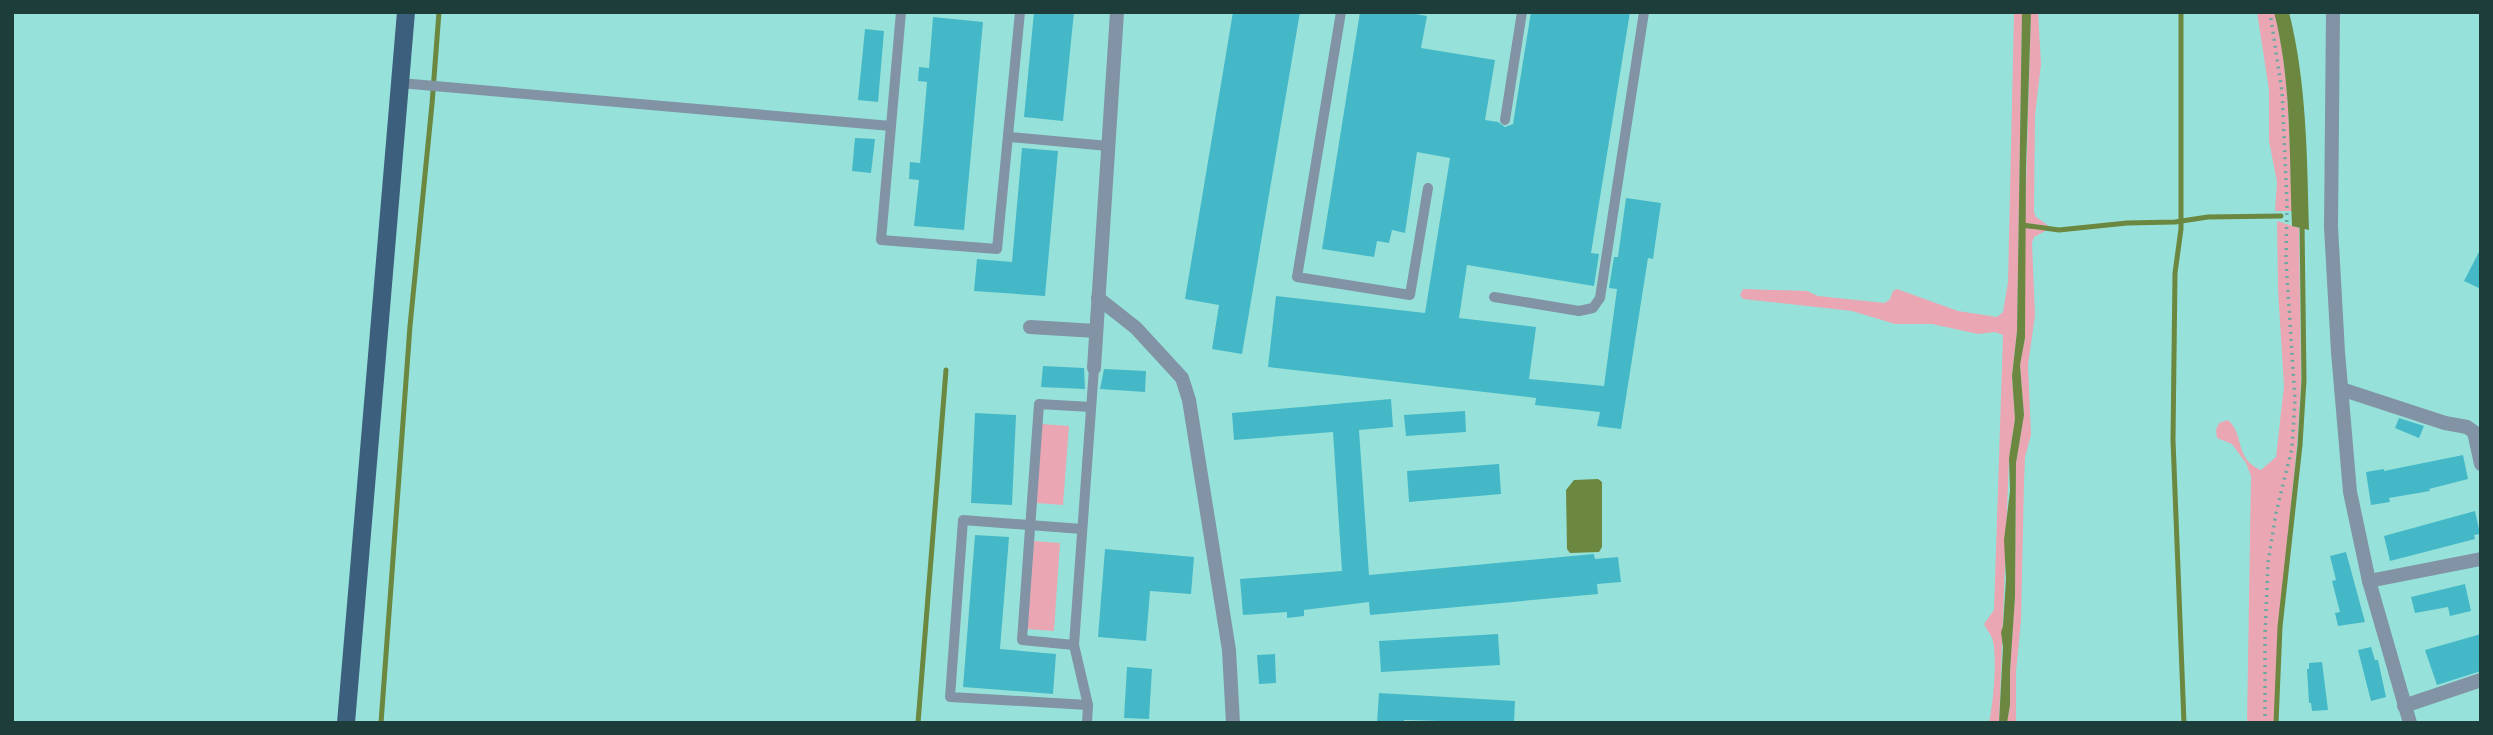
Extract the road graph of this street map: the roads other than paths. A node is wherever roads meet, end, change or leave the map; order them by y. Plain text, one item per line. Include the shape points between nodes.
1 (406, 12) edge
2 (901, 12) edge
3 (1020, 12) edge
4 (1117, 12) edge
5 (1341, 12) edge
6 (1522, 12) edge
7 (1644, 12) edge
8 (2333, 12) edge
9 (400, 83) junction
10 (1504, 120) dead end
11 (891, 126) junction
12 (1010, 137) junction
13 (1108, 146) junction
14 (1428, 188) dead end
15 (1494, 297) dead end
16 (1098, 298) junction
17 (1030, 327) dead end
18 (1096, 331) junction
19 (1094, 368) joint
20 (2341, 389) junction
21 (1091, 407) junction
22 (2481, 464) edge
23 (1030, 525) junction
24 (1082, 528) junction
25 (2481, 559) edge
26 (2369, 581) junction
27 (1074, 645) junction
28 (2481, 680) edge
29 (1088, 705) junction
30 (2404, 706) junction
31 (346, 723) edge
32 (1087, 723) edge
33 (1233, 723) edge
34 (2410, 723) edge

1 - 9 main road
2 - 11 lane
3 - 12 lane
4 - 13 street
5 - 14 lane via 1297,277 1410,295
6 - 10 lane
7 - 15 lane via 1600,298 1593,308 1579,312
8 - 20 street via 2331,227
9 - 11 lane
9 - 31 main road
11 - 12 lane via 881,240 997,249
12 - 13 lane
13 - 16 street
16 - 18 street
16 - 33 street via 1136,328 1182,378 1189,400 1230,650
17 - 18 street
18 - 19 street
19 - 21 lane
20 - 22 street via 2467,427 2474,432
20 - 26 street via 2350,492
21 - 23 lane via 1039,404
21 - 24 lane
23 - 24 lane
23 - 27 lane via 1022,639
23 - 29 lane via 963,520 950,697
24 - 27 lane
25 - 26 street
26 - 30 street
27 - 29 lane
28 - 30 street
29 - 32 lane
30 - 34 street

